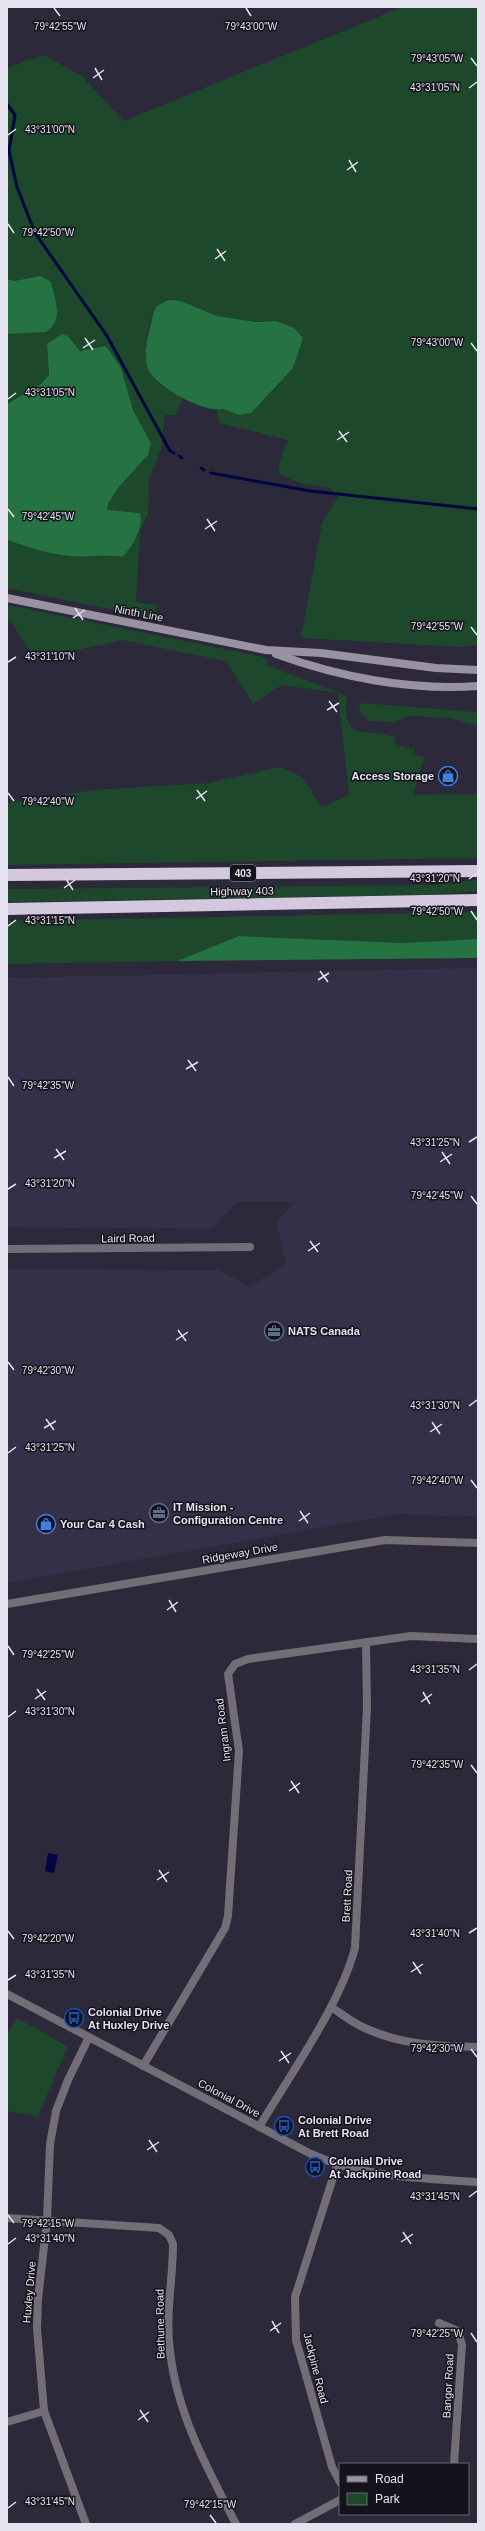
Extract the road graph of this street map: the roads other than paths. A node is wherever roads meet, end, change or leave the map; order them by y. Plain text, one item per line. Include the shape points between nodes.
1 (7, 598) edge
2 (266, 650) junction
3 (478, 670) edge
4 (478, 686) edge
5 (478, 871) edge
6 (7, 875) edge
7 (478, 900) edge
8 (7, 909) edge
9 (250, 1247) dead end
10 (7, 1249) edge
11 (478, 1543) edge
12 (7, 1604) edge
13 (478, 1639) edge
14 (366, 1642) junction
15 (7, 1994) edge
16 (331, 2007) junction
17 (89, 2038) junction
18 (478, 2047) edge
19 (143, 2066) junction
20 (259, 2127) junction
21 (337, 2165) junction
22 (478, 2182) edge
23 (7, 2218) edge
24 (47, 2220) junction
25 (439, 2323) dead end
26 (44, 2412) junction
27 (7, 2422) edge
28 (454, 2463) edge
29 (339, 2480) edge
30 (339, 2501) edge
31 (86, 2524) edge
32 (236, 2524) edge
33 (295, 2524) edge

1 - 2 main road, Ninth Line
2 - 3 main road, Ninth Line
2 - 4 main road, Ninth Line via 318,669 353,676 451,688
5 - 6 highway, Highway 403 / 403
7 - 8 highway, Highway 403
9 - 10 street, Laird Road
11 - 12 street, Ridgeway Drive via 385,1540
13 - 14 street, Ingram Road via 411,1636
14 - 16 street, Brett Road via 367,1707 356,1948
14 - 19 street, Ingram Road via 248,1659 235,1664 228,1674 239,1751 228,1916 224,1928
15 - 17 street, Colonial Drive
16 - 18 street via 366,2029 389,2038 405,2042
16 - 20 street, Brett Road
17 - 19 street, Colonial Drive
17 - 24 street, Huxley Drive via 56,2111 50,2144
19 - 20 street, Colonial Drive
20 - 21 street, Colonial Drive
21 - 22 street, Colonial Drive via 374,2172
21 - 29 street, Jackpine Road via 295,2297 294,2321 296,2340 328,2453
23 - 24 street, Bethune Road
24 - 26 street, Huxley Drive via 37,2328
24 - 32 street, Bethune Road via 159,2228 169,2235 173,2244 168,2307 170,2350 176,2391 195,2443
25 - 28 street, Bangor Road via 458,2331 462,2344
26 - 27 street
26 - 31 street, Huxley Drive
30 - 33 street

